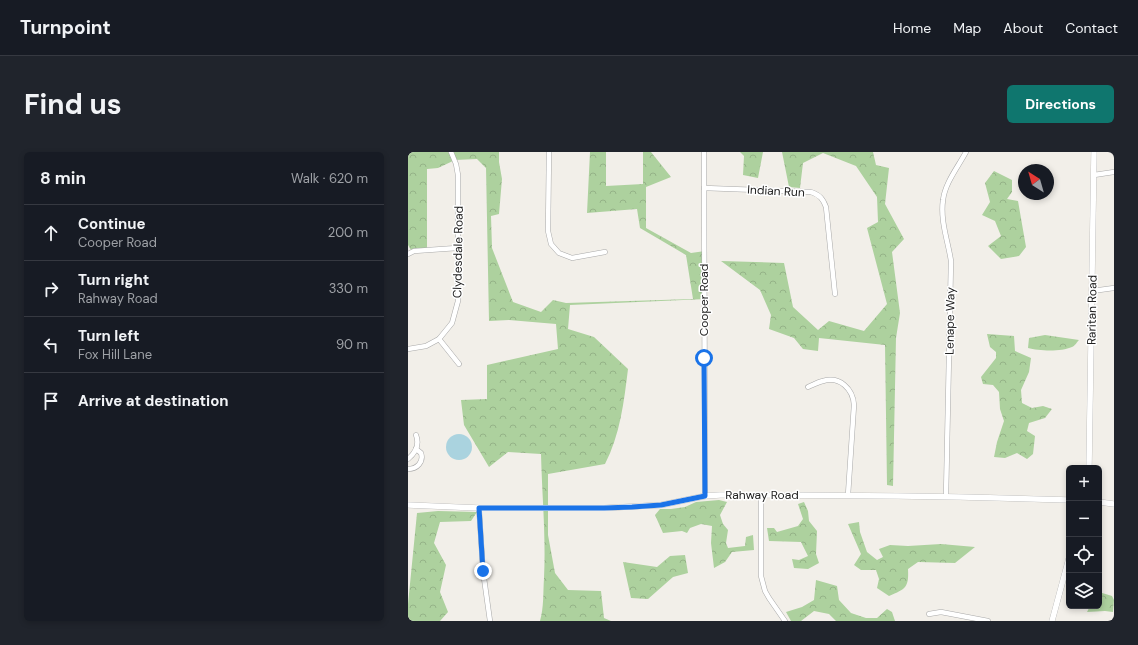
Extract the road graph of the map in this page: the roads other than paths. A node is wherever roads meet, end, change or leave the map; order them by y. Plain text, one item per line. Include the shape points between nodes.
1 (451, 152) edge
2 (549, 152) edge
3 (704, 152) edge
4 (966, 152) edge
5 (1094, 152) edge
6 (1114, 172) edge
7 (1094, 175) junction
8 (704, 188) junction
9 (457, 248) junction
10 (605, 252) dead end
11 (408, 254) edge
12 (1114, 288) edge
13 (1092, 291) junction
14 (835, 294) dead end
15 (439, 339) junction
16 (408, 349) edge
17 (458, 364) dead end
18 (808, 387) dead end
19 (416, 435) dead end
20 (416, 449) junction
21 (408, 459) edge
22 (1089, 465) edge
23 (408, 469) edge
24 (761, 495) junction
25 (848, 495) junction
26 (705, 496) junction
27 (946, 496) junction
28 (1066, 500) edge
29 (1102, 502) edge
30 (1114, 504) edge
31 (408, 505) edge
32 (479, 508) junction
33 (1066, 569) edge
34 (929, 614) dead end
35 (490, 621) edge
36 (785, 621) edge
37 (988, 621) edge
38 (1052, 621) edge

1 - 9 street, Clydesdale Road via 458,175
2 - 10 street via 548,231 552,244 559,253 572,258
3 - 8 street, Cooper Road
4 - 27 street, Lenape Way via 943,199 944,226 951,261
5 - 7 street, Raritan Road
6 - 7 street
7 - 13 street, Raritan Road
8 - 14 street, Indian Run via 811,192 823,199
8 - 26 street, Cooper Road
9 - 11 street via 414,251
9 - 15 street, Clydesdale Road via 458,301 452,323
12 - 13 street
13 - 22 street, Raritan Road
15 - 16 street, Clydesdale Road via 426,346
15 - 17 street
18 - 25 street via 823,380 833,380 846,386 852,395 854,405
19 - 20 street
20 - 21 street
20 - 23 street via 421,453 422,459 414,468
24 - 25 street, Rahway Road
24 - 26 street, Rahway Road
24 - 36 street via 761,576 765,591
25 - 27 street, Rahway Road
26 - 32 street, Rahway Road via 661,505 632,507
27 - 28 street, Rahway Road
29 - 30 street
31 - 32 street, Rahway Road
32 - 35 street via 483,571
33 - 38 street
34 - 37 street via 942,612

